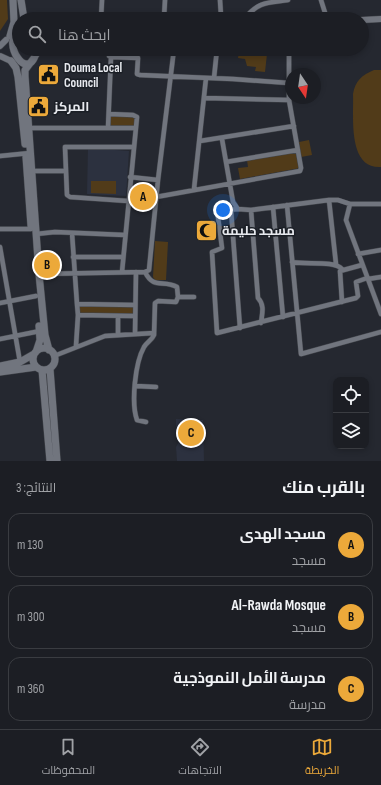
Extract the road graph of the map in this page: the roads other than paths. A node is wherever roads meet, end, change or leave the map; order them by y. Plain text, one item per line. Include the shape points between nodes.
1 (12, 0) edge
2 (21, 0) edge
3 (102, 0) edge
4 (165, 0) edge
5 (220, 0) edge
6 (288, 0) edge
7 (322, 0) edge
8 (13, 12) edge
9 (23, 12) edge
10 (101, 12) edge
11 (165, 12) edge
12 (221, 12) edge
13 (250, 12) edge
14 (325, 12) edge
15 (381, 19) edge
16 (369, 20) edge
17 (12, 27) edge
18 (12, 36) edge
19 (8, 38) junction
20 (0, 46) edge
21 (0, 56) edge
22 (173, 56) edge
23 (216, 56) edge
24 (289, 56) edge
25 (111, 57) joint
26 (34, 58) joint
27 (11, 61) junction
28 (289, 68) edge
29 (171, 75) junction
30 (206, 78) junction
31 (214, 78) junction
32 (285, 83) edge
33 (204, 98) junction
34 (285, 100) edge
35 (290, 104) edge
36 (24, 108) junction
37 (109, 114) junction
38 (294, 126) junction
39 (28, 128) junction
40 (108, 128) junction
41 (135, 128) junction
42 (222, 139) junction
43 (200, 141) junction
44 (133, 147) junction
45 (298, 150) junction
46 (28, 153) junction
47 (0, 156) edge
48 (226, 162) junction
49 (32, 171) junction
50 (66, 171) junction
51 (130, 177) junction
52 (158, 180) junction
53 (230, 183) junction
54 (194, 189) junction
55 (156, 197) junction
56 (329, 200) junction
57 (128, 201) junction
58 (350, 204) junction
59 (381, 204) edge
60 (287, 205) junction
61 (273, 207) junction
62 (238, 209) junction
63 (231, 210) junction
64 (251, 210) junction
65 (0, 229) edge
66 (72, 233) junction
67 (34, 234) junction
68 (125, 235) junction
69 (0, 247) edge
70 (381, 250) edge
71 (358, 254) junction
72 (73, 257) junction
73 (123, 257) junction
74 (292, 262) junction
75 (336, 264) junction
76 (362, 265) junction
77 (342, 269) junction
78 (122, 272) junction
79 (136, 272) junction
80 (146, 272) junction
81 (2, 273) edge
82 (74, 273) junction
83 (39, 274) junction
84 (381, 277) edge
85 (367, 279) junction
86 (36, 296) junction
87 (178, 297) junction
88 (194, 297) dead end
89 (9, 301) junction
90 (342, 302) junction
91 (0, 303) edge
92 (77, 304) junction
93 (135, 304) junction
94 (297, 314) junction
95 (381, 314) edge
96 (78, 316) junction
97 (118, 316) junction
98 (135, 316) junction
99 (283, 318) junction
100 (261, 323) junction
101 (240, 328) junction
102 (40, 331) junction
103 (381, 332) edge
104 (154, 333) junction
105 (135, 334) junction
106 (118, 335) junction
107 (15, 336) junction
108 (0, 339) edge
109 (76, 346) junction
110 (35, 353) junction
111 (52, 353) junction
112 (20, 362) junction
113 (0, 366) edge
114 (43, 369) junction
115 (0, 372) edge
116 (136, 386) junction
117 (156, 387) dead end
118 (146, 422) dead end
119 (50, 461) edge
120 (57, 461) edge

1 - 8 main road
2 - 9 main road
3 - 10 street
4 - 11 street
5 - 12 street
6 - 13 street via 263,4
7 - 14 street
15 - 16 street
17 - 19 main road
18 - 19 main road
19 - 20 street
19 - 27 main road via 4,49
21 - 27 street
22 - 29 street
23 - 31 street
24 - 28 street
25 - 29 street via 138,58 137,74
25 - 37 street
26 - 27 main road via 26,63
26 - 36 main road via 25,70
27 - 36 main road via 16,68
29 - 30 street
29 - 52 street
30 - 31 street
30 - 33 street
31 - 32 street
33 - 34 street
33 - 43 street
35 - 38 street
36 - 39 main road
36 - 46 main road
37 - 40 street
37 - 41 street via 137,117
38 - 42 street
38 - 45 street
39 - 40 street
39 - 46 main road
40 - 41 street
41 - 44 street
42 - 43 street
42 - 48 street
43 - 54 street
44 - 50 street via 65,147
44 - 51 street
45 - 48 street
45 - 53 street via 300,171
46 - 47 street
46 - 49 main road
46 - 67 main road
48 - 53 street
49 - 50 street
49 - 67 main road
50 - 57 street via 67,195 70,197
51 - 52 street
51 - 57 street
52 - 55 street
53 - 54 street
53 - 62 street via 233,202
54 - 55 street
55 - 80 street via 149,270
56 - 58 street
56 - 60 street
56 - 75 street
57 - 68 street
58 - 59 street
58 - 71 street via 346,220
60 - 61 street
60 - 74 street
61 - 64 street
61 - 99 street
62 - 63 street
62 - 64 street
63 - 101 street
63 - 101 street via 224,210 218,214 222,248 212,252 217,333
64 - 100 street via 258,298 263,308
65 - 67 street
66 - 67 street
66 - 68 street
66 - 72 street
67 - 83 main road
67 - 86 main road
68 - 73 street
69 - 81 street
70 - 71 street
71 - 76 street
72 - 73 street
72 - 82 street
73 - 78 street
74 - 75 street
74 - 94 street
75 - 77 street
76 - 77 street
76 - 85 street
77 - 90 street
78 - 79 street
78 - 82 street
79 - 80 street
79 - 93 street
80 - 87 street via 154,283 177,287
81 - 89 street
82 - 83 street
82 - 92 street
83 - 111 main road via 45,335
84 - 85 street
85 - 90 street via 356,282 356,298
85 - 95 street
86 - 89 street
86 - 102 main road
87 - 88 street
87 - 104 street via 176,302 155,303
89 - 91 street
89 - 107 street
90 - 94 street
92 - 93 street
92 - 96 street
93 - 98 street
94 - 99 street
94 - 103 street via 301,354
96 - 97 street
96 - 109 street
97 - 98 street
97 - 106 street
98 - 105 street
99 - 100 street
100 - 101 street
102 - 107 street
102 - 110 main road via 40,343
104 - 105 street
104 - 116 street via 152,339 144,346
105 - 106 street
106 - 109 street via 105,336
107 - 108 street
107 - 112 street
109 - 111 street
110 - 111 main road via 44,348
110 - 112 main road
110 - 114 main road via 33,362
111 - 114 main road via 54,363
112 - 113 main road
114 - 115 main road
114 - 119 main road
114 - 120 main road
116 - 117 street
116 - 118 street via 133,395 137,420

